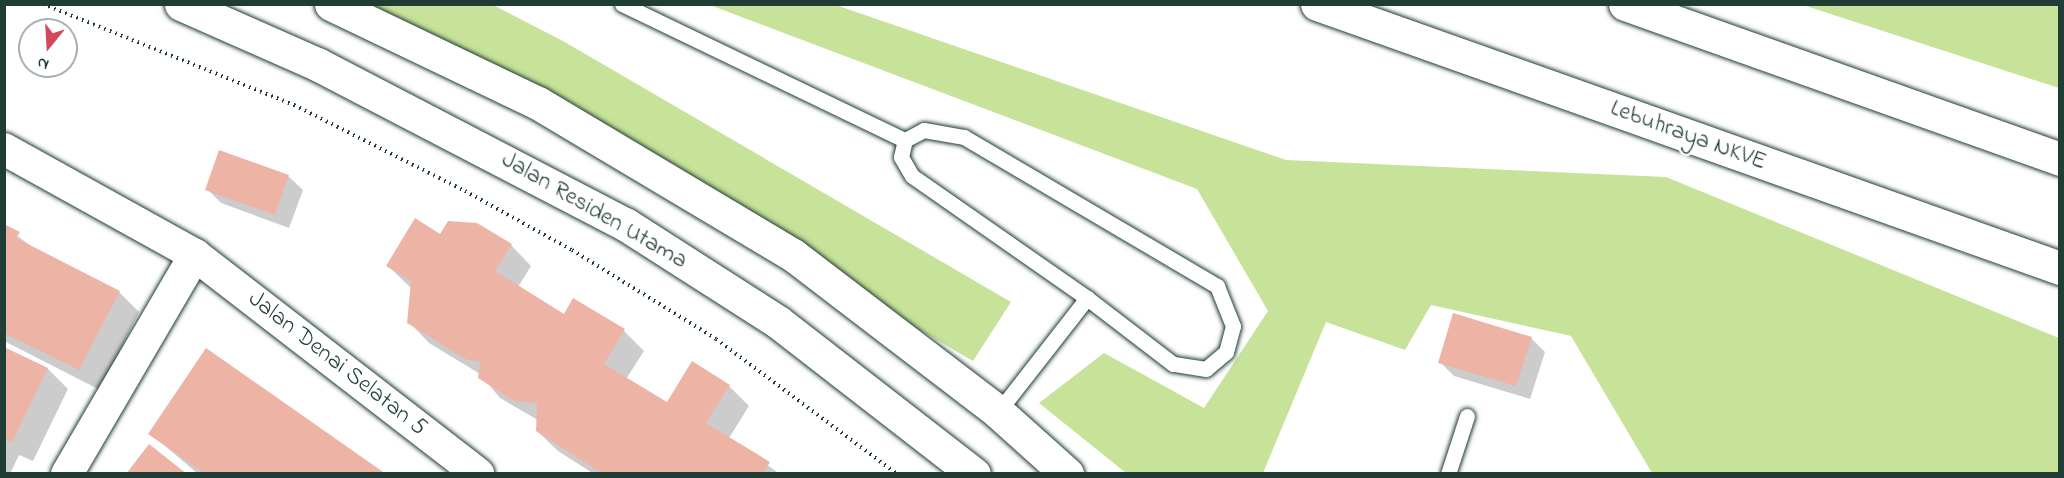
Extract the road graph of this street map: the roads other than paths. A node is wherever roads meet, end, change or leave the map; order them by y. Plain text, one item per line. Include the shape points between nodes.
1 (181, 4) edge
2 (330, 4) edge
3 (622, 4) edge
4 (1317, 4) edge
5 (1625, 4) edge
6 (905, 140) junction
7 (4, 149) edge
8 (2060, 159) edge
9 (195, 255) junction
10 (2060, 268) edge
11 (1087, 298) junction
12 (998, 412) junction
13 (1467, 416) dead end
14 (67, 474) edge
15 (478, 474) edge
16 (974, 474) edge
17 (1067, 474) edge
18 (1448, 474) edge

1 - 16 main road, Jalan Residen Utama via 317,64 625,224 778,322
2 - 12 main road via 538,103 793,255
3 - 6 lane
4 - 10 main road, Lebuhraya NKVE
5 - 8 main road
6 - 11 lane via 901,157 912,176
6 - 11 lane via 924,130 964,137 1111,220 1217,286 1233,326 1226,352 1206,369 1173,364
7 - 9 street, Jalan Denai Selatan 5
9 - 14 street
9 - 15 street, Jalan Denai Selatan 5
11 - 12 lane
12 - 17 main road
13 - 18 lane

